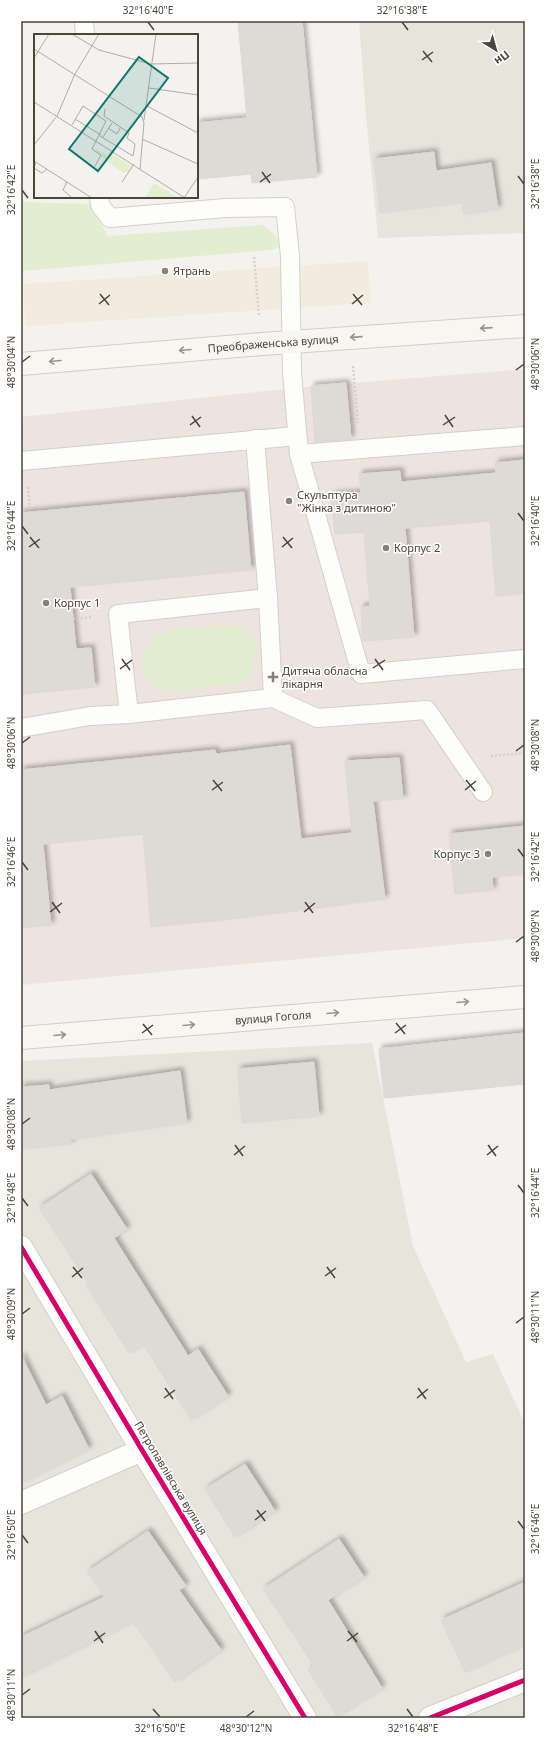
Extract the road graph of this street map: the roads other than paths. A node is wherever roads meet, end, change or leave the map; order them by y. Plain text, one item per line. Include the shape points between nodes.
1 (99, 198) edge
2 (525, 326) edge
3 (291, 342) junction
4 (21, 364) edge
5 (297, 436) junction
6 (525, 436) edge
7 (254, 439) junction
8 (299, 454) junction
9 (21, 461) edge
10 (268, 598) junction
11 (525, 659) edge
12 (274, 698) junction
13 (129, 714) junction
14 (21, 728) edge
15 (483, 792) dead end
16 (525, 997) edge
17 (21, 1038) edge
18 (21, 1247) edge
19 (142, 1450) junction
20 (21, 1503) edge
21 (525, 1680) edge
22 (305, 1718) edge
23 (430, 1718) edge

1 - 3 lane via 100,205 110,218 225,208 285,207 290,256
2 -> 3 main road, Преображенська вулиця
3 -> 4 main road, Преображенська вулиця
3 - 5 lane
5 - 7 lane
5 - 8 lane
6 - 8 lane
7 - 9 lane
7 - 10 lane
8 - 11 lane via 361,674
10 - 12 lane
10 - 13 lane via 118,614
12 - 13 lane
12 - 15 lane via 317,718 427,710
13 - 14 lane via 90,716
17 -> 16 main road, вулиця Гоголя
18 - 19 street, Петропавлівська вулиця
19 - 20 street
19 - 22 street, Петропавлівська вулиця
21 - 23 street

